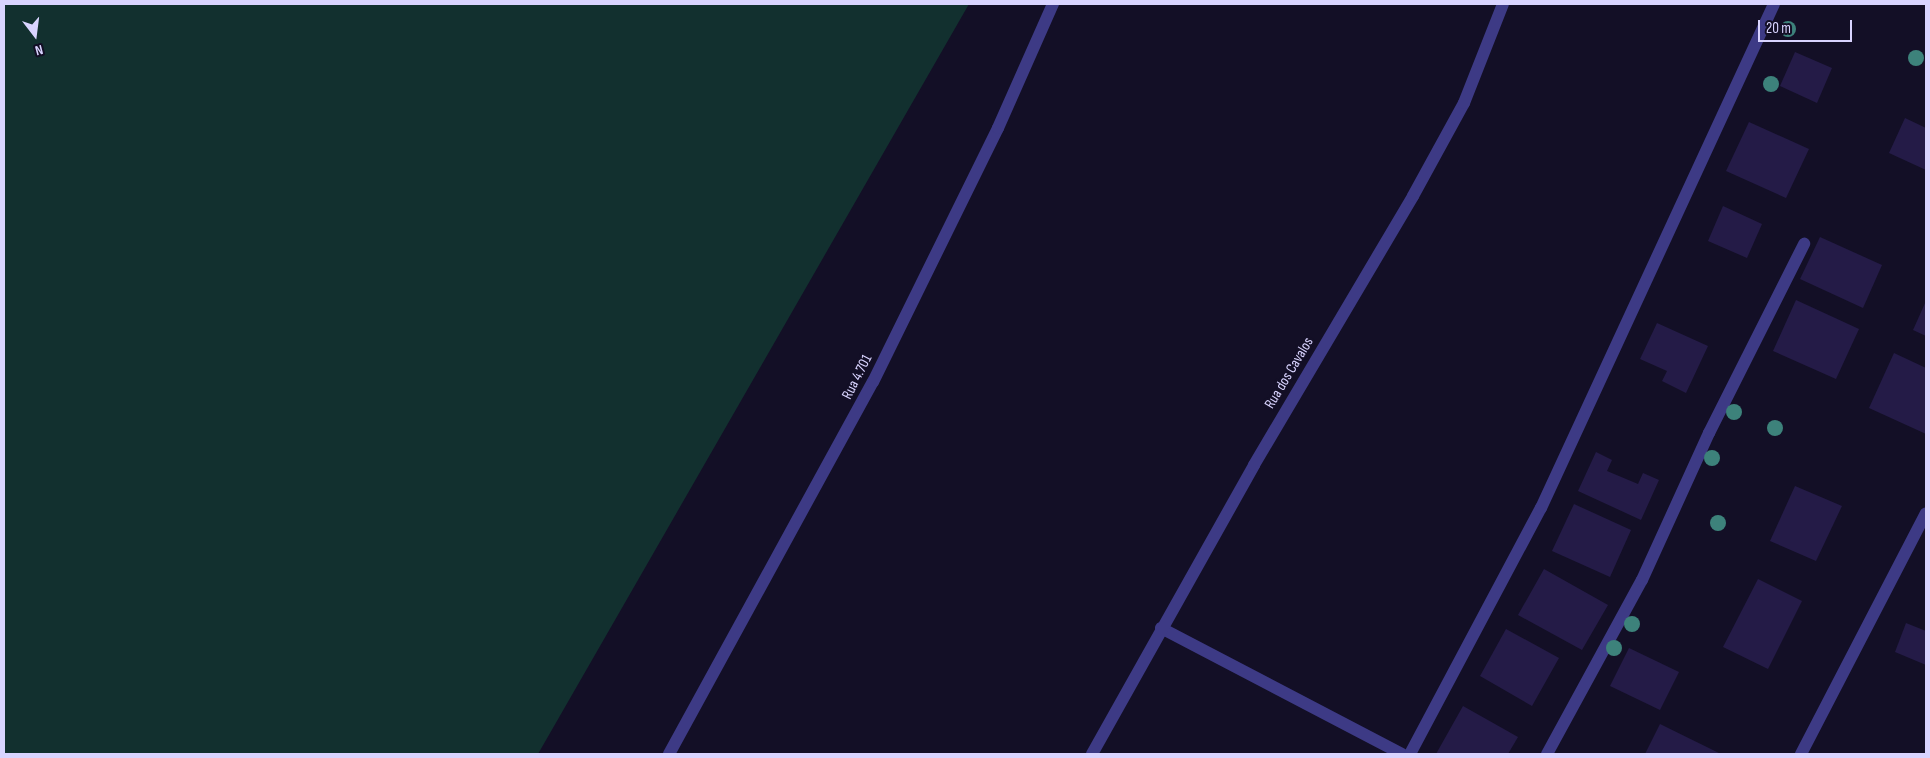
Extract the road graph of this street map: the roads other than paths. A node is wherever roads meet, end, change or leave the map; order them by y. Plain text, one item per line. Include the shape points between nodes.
1 (1053, 4) edge
2 (1502, 4) edge
3 (1774, 4) edge
4 (1804, 244) dead end
5 (1926, 513) edge
6 (1161, 628) junction
7 (669, 754) edge
8 (1092, 754) edge
9 (1402, 754) edge
10 (1410, 754) edge
11 (1547, 754) edge
12 (1801, 754) edge

1 - 7 street, Rua 4.701 via 998,128 873,382
2 - 6 street, Rua dos Cavalos via 1460,111
3 - 10 street via 1541,508
4 - 11 street via 1709,433 1642,580
5 - 12 street
6 - 8 street, Rua dos Cavalos
6 - 9 street

